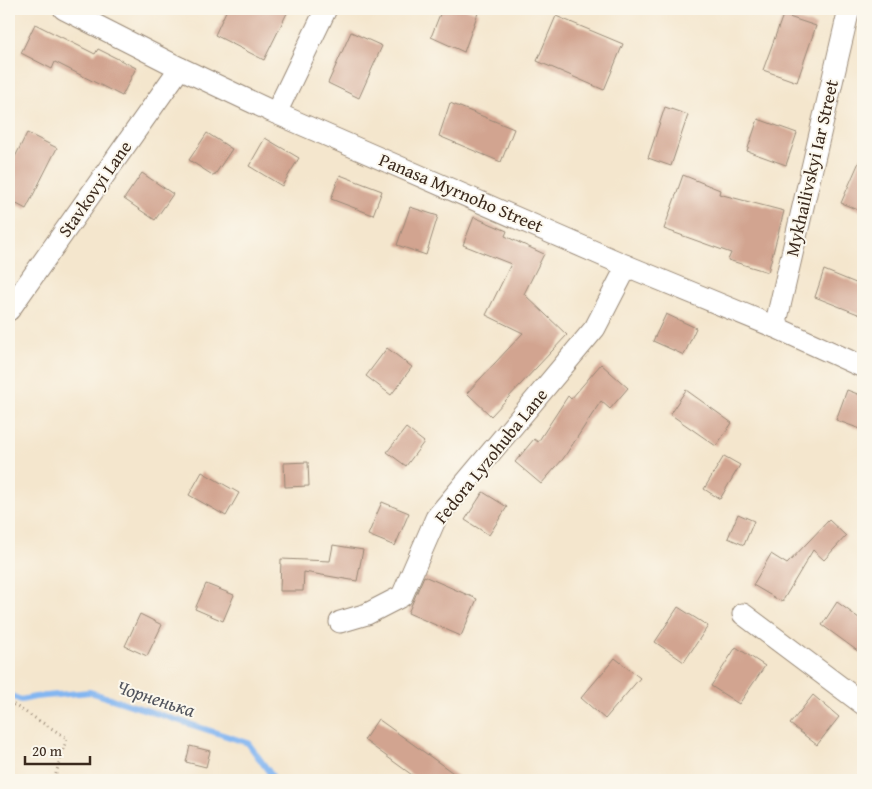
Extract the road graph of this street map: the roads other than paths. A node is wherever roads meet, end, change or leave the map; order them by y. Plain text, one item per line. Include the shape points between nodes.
1 (64, 9) edge
2 (326, 9) edge
3 (849, 9) edge
4 (180, 68) junction
5 (276, 113) junction
6 (627, 266) junction
7 (9, 310) edge
8 (775, 327) junction
9 (863, 367) edge
10 (743, 614) dead end
11 (340, 622) dead end
12 (863, 704) edge

1 - 4 street, Panasa Myrnoho Street
2 - 5 street
3 - 8 street, Mykhailivskyi Iar Street
4 - 5 street, Panasa Myrnoho Street
4 - 7 street, Stavkovyi Lane
5 - 6 street, Panasa Myrnoho Street
6 - 8 street, Panasa Myrnoho Street
6 - 11 street, Fedora Lyzohuba Lane via 595,328 436,518 402,596 367,614
8 - 9 street, Panasa Myrnoho Street
10 - 12 street

